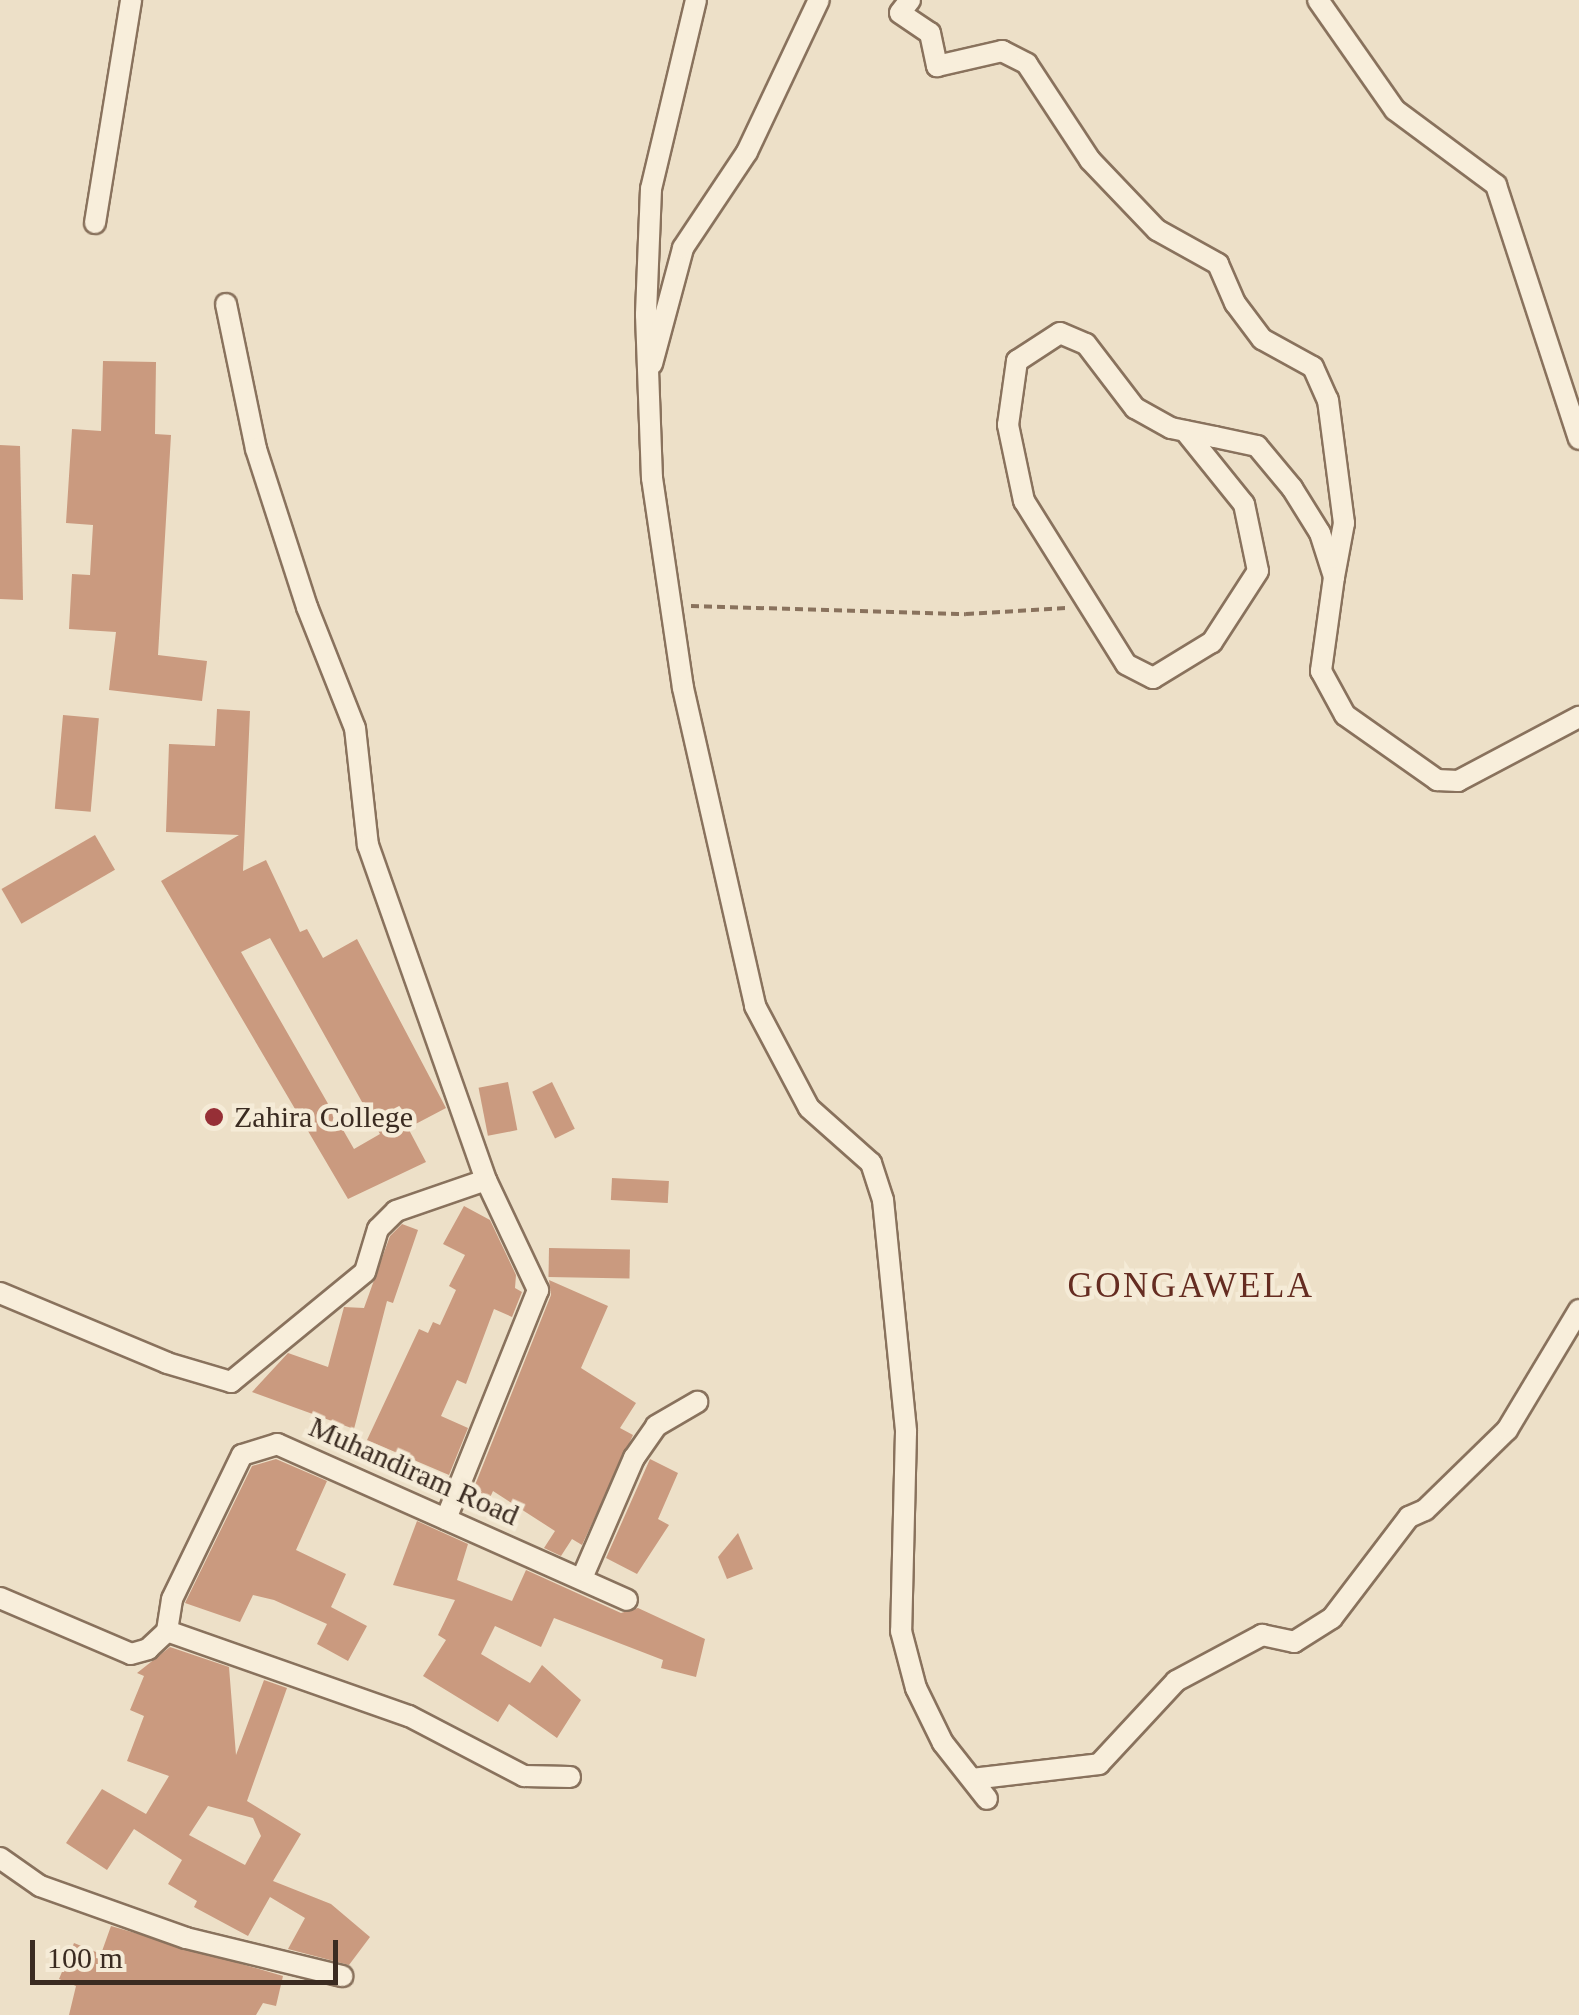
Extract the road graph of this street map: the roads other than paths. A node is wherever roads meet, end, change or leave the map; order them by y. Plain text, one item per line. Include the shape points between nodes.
1 (132, 0) edge
2 (696, 0) edge
3 (819, 0) edge
4 (910, 0) edge
5 (1318, 0) edge
6 (95, 223) dead end
7 (226, 304) dead end
8 (648, 376) junction
9 (1185, 431) junction
10 (1579, 440) edge
11 (1334, 577) junction
12 (1579, 717) edge
13 (486, 1180) junction
14 (0, 1292) edge
15 (1579, 1310) edge
16 (697, 1402) dead end
17 (446, 1519) junction
18 (582, 1578) junction
19 (0, 1598) edge
20 (627, 1600) dead end
21 (167, 1631) junction
22 (570, 1777) dead end
23 (972, 1779) junction
24 (988, 1799) dead end
25 (0, 1858) edge
26 (342, 1976) dead end

1 - 6 street
2 - 8 street via 651,189
3 - 8 street via 747,152 684,248
4 - 11 street via 900,14 930,34 936,66 1002,51 1027,64 1060,121 1104,174 1158,230 1218,264 1235,303 1262,338 1312,367 1328,400 1344,524
5 - 10 street via 1395,110 1496,185
7 - 13 street via 256,449 306,608 355,728 368,846
8 - 23 street via 652,478 671,606 719,866 755,1006 810,1108 871,1163 883,1200 906,1432 902,1631 916,1688 943,1742
9 - 9 street via 1244,504 1258,571 1212,642 1153,678 1126,664 1024,502 1008,425 1017,361 1060,333 1086,344 1135,408
9 - 11 street via 1258,446 1320,533
11 - 12 street via 1322,672 1345,714 1437,780 1476,774
13 - 14 street via 396,1211 378,1229 365,1272 231,1382 167,1363
13 - 17 street via 538,1290
15 - 23 street via 1507,1430 1425,1510 1409,1517 1332,1618 1294,1642 1262,1634 1176,1681 1099,1764
16 - 18 street via 656,1426 634,1458
17 - 18 street, Muhandiram Road
17 - 21 street, Muhandiram Road via 277,1444 256,1446 242,1455 221,1493 172,1598
18 - 20 street, Muhandiram Road
19 - 21 street via 131,1654
21 - 22 street via 408,1716 524,1776
23 - 24 street
25 - 26 street via 40,1886 186,1938

